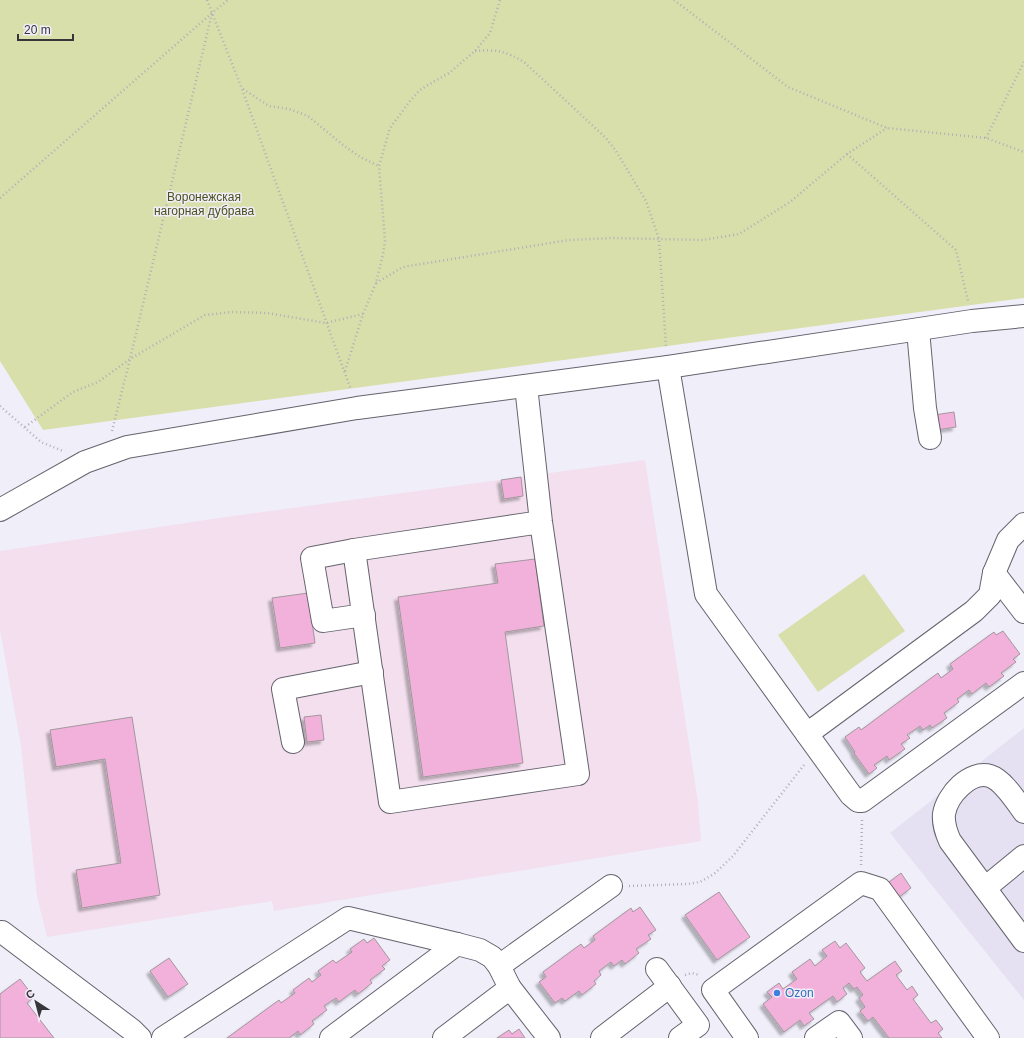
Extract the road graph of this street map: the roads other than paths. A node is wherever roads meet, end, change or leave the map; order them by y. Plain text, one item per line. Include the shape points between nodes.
1 (1024, 316) edge
2 (918, 330) junction
3 (668, 368) junction
4 (526, 386) junction
5 (930, 438) dead end
6 (0, 510) edge
7 (541, 522) junction
8 (1024, 524) edge
9 (354, 550) junction
10 (994, 573) junction
11 (1024, 612) edge
12 (364, 615) junction
13 (372, 672) junction
14 (1024, 684) edge
15 (812, 741) junction
16 (293, 742) dead end
17 (1024, 812) edge
18 (1024, 856) edge
19 (611, 886) road end
20 (985, 888) junction
21 (0, 932) edge
22 (1024, 941) edge
23 (457, 944) junction
24 (499, 966) junction
25 (510, 988) junction
26 (140, 1038) edge
27 (163, 1038) edge
28 (331, 1038) edge
29 (444, 1038) edge
30 (549, 1038) edge
31 (602, 1038) edge
32 (680, 1038) edge
33 (747, 1038) edge
34 (816, 1038) edge
35 (851, 1038) edge
36 (988, 1038) edge

1 - 2 street
2 - 3 street
2 - 5 street
3 - 4 street
3 - 15 street via 706,594
4 - 6 street via 357,408 127,447 86,462
4 - 7 street
7 - 9 street
7 - 13 street via 578,774 390,802
8 - 10 street via 1008,540
9 - 12 street
9 - 12 street via 312,558 323,621
10 - 11 street
10 - 15 street via 990,595 974,611
12 - 13 street
13 - 16 street via 283,689
14 - 15 street via 862,801 851,795
17 - 20 street via 998,780 989,776 968,780 949,799 944,814 944,828 950,841
18 - 20 street
19 - 24 street
20 - 22 street
21 - 26 street
23 - 24 street via 480,950 492,957
23 - 27 street via 348,918
23 - 28 street
24 - 25 street
25 - 29 street
25 - 30 street
31 - 32 street via 664,978 698,1025
33 - 36 street via 713,990 861,883 880,889
34 - 35 street via 839,1022

